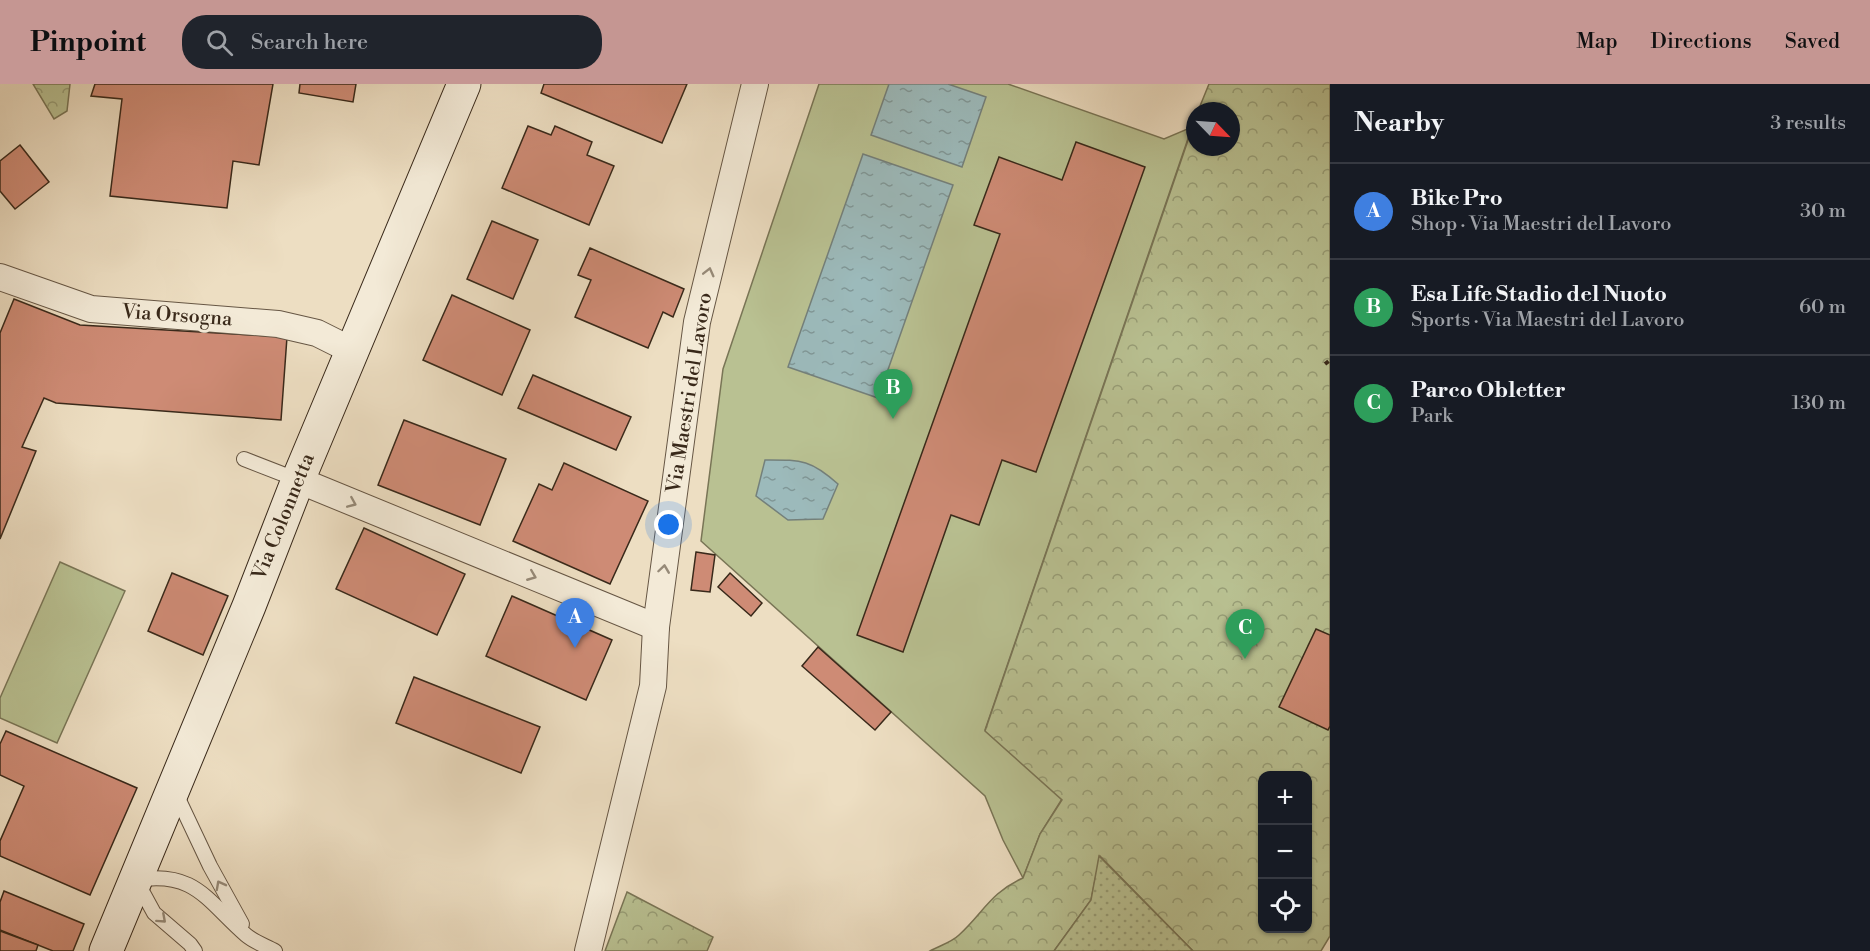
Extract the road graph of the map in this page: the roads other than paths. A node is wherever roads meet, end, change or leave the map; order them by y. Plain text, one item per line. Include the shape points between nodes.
1 (464, 84) edge
2 (755, 84) edge
3 (0, 278) edge
4 (353, 351) junction
5 (244, 459) dead end
6 (298, 480) junction
7 (656, 627) junction
8 (174, 789) junction
9 (136, 880) junction
10 (248, 937) junction
11 (112, 950) edge
12 (195, 951) edge
13 (275, 951) edge
14 (588, 951) edge

1 - 4 main road, Via Colonnetta
7 -> 2 street, Via Maestri del Lavoro via 697,322
3 - 4 street, Via Orsogna via 91,309 278,324 317,333
4 - 6 main road, Via Colonnetta
5 - 6 lane
6 -> 7 street
6 - 8 main road, Via Colonnetta
7 - 14 street, Via Maestri del Lavoro via 653,686
8 - 9 main road, Via Colonnetta
10 -> 8 lane
9 - 10 lane via 175,879 194,887
9 - 11 main road, Via Colonnetta
9 -> 12 lane via 154,913
10 - 13 lane

